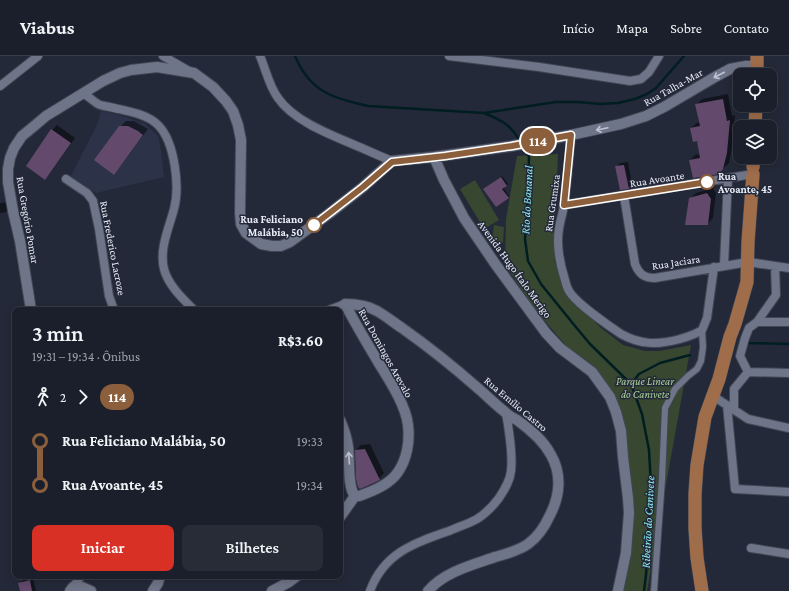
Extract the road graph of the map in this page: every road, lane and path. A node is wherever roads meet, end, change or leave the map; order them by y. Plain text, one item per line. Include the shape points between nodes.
1 (38, 56) edge
2 (163, 56) edge
3 (260, 56) edge
4 (449, 56) edge
5 (659, 56) edge
6 (757, 66) edge
7 (194, 73) junction
8 (0, 86) edge
9 (83, 93) junction
10 (571, 135) junction
11 (434, 157) junction
12 (392, 162) junction
13 (753, 166) edge
14 (728, 178) junction
15 (66, 179) dead end
16 (624, 196) junction
17 (564, 205) junction
18 (748, 262) junction
19 (724, 265) junction
20 (775, 266) junction
21 (714, 267) junction
22 (789, 268) edge
23 (345, 304) junction
24 (31, 307) edge
25 (113, 307) edge
26 (191, 307) edge
27 (337, 307) edge
28 (757, 322) junction
29 (789, 322) edge
30 (701, 331) junction
31 (748, 372) junction
32 (789, 373) edge
33 (713, 396) junction
34 (731, 408) junction
35 (506, 413) junction
36 (343, 428) edge
37 (789, 428) edge
38 (789, 492) edge
39 (355, 496) junction
40 (343, 513) edge
41 (751, 548) dead end
42 (789, 554) edge
43 (79, 579) edge
44 (159, 579) edge
45 (293, 579) edge
46 (72, 589) edge
47 (91, 591) edge
48 (153, 591) edge
49 (272, 591) edge
50 (370, 591) edge
51 (428, 591) edge
52 (618, 591) edge
53 (654, 591) edge
54 (702, 591) edge

1 - 8 street
2 - 7 street
3 - 12 street via 274,93 284,107 305,121
4 - 5 street via 630,81 641,79
6 -> 10 street, Rua Talha-Mar via 730,70 646,116
7 - 9 street, Rua Gregório Pomar via 157,67 131,70 103,81
7 - 12 street via 213,87 233,111 241,140 241,224 246,233 261,244 281,246 290,242 357,192
9 - 24 street, Rua Gregório Pomar via 46,116 22,136 10,158 8,182
9 - 26 street via 98,104 141,115 157,124 163,132 172,155 177,193 163,251 163,262 172,284
10 - 11 street, Rua Talha-Mar
10 - 17 street, Rua Grumixa
11 - 12 street
11 - 52 street, Avenida Hugo Ítalo Merigo via 464,218 496,265 546,333 560,348 592,372 607,393 616,412 621,431 629,513 626,553
13 - 14 street, Rua Avoante
13 - 18 main road
14 - 16 street, Rua Avoante
14 - 19 street
15 - 25 street, Rua Frederico Lacroze via 87,193 93,201
16 - 17 street, Rua Avoante
16 - 21 street, Rua Jaciara via 635,264 642,275 655,278
17 - 30 street, Rua Grumixa via 558,237 561,267 569,291 581,304 614,329 640,341 668,342
18 - 19 street, Rua Jaciara
18 - 20 street, Rua Jaciara
18 - 33 main road via 748,282
19 - 21 street, Rua Jaciara
20 - 22 street, Rua Jaciara
20 - 28 street via 776,295
21 - 30 street via 706,318
23 - 27 street, Rua Domingos Arevalo
23 - 35 street, Rua Emílio Castro via 372,308 381,313 461,374
23 - 39 street, Rua Domingos Arevalo via 391,384 404,410 408,425 407,452 398,472 386,483
28 - 29 street
28 - 31 street via 749,328 740,356
30 - 53 street via 701,361 675,389 665,408
31 - 32 street
31 - 34 street via 734,389
33 - 34 street
33 - 54 main road via 705,417 694,494 694,528
34 - 37 street via 748,419
34 - 38 street via 734,489
35 - 50 street via 511,469 510,479 504,491 477,519 402,550 381,570
35 - 51 street, Rua Emílio Castro via 533,432 544,444 556,467 558,493 550,515 543,528 528,544 446,576
39 -> 36 street via 350,484 348,445
39 - 40 street
41 - 42 street
43 - 46 street
44 - 48 street
45 - 49 street
46 - 47 street via 82,587

